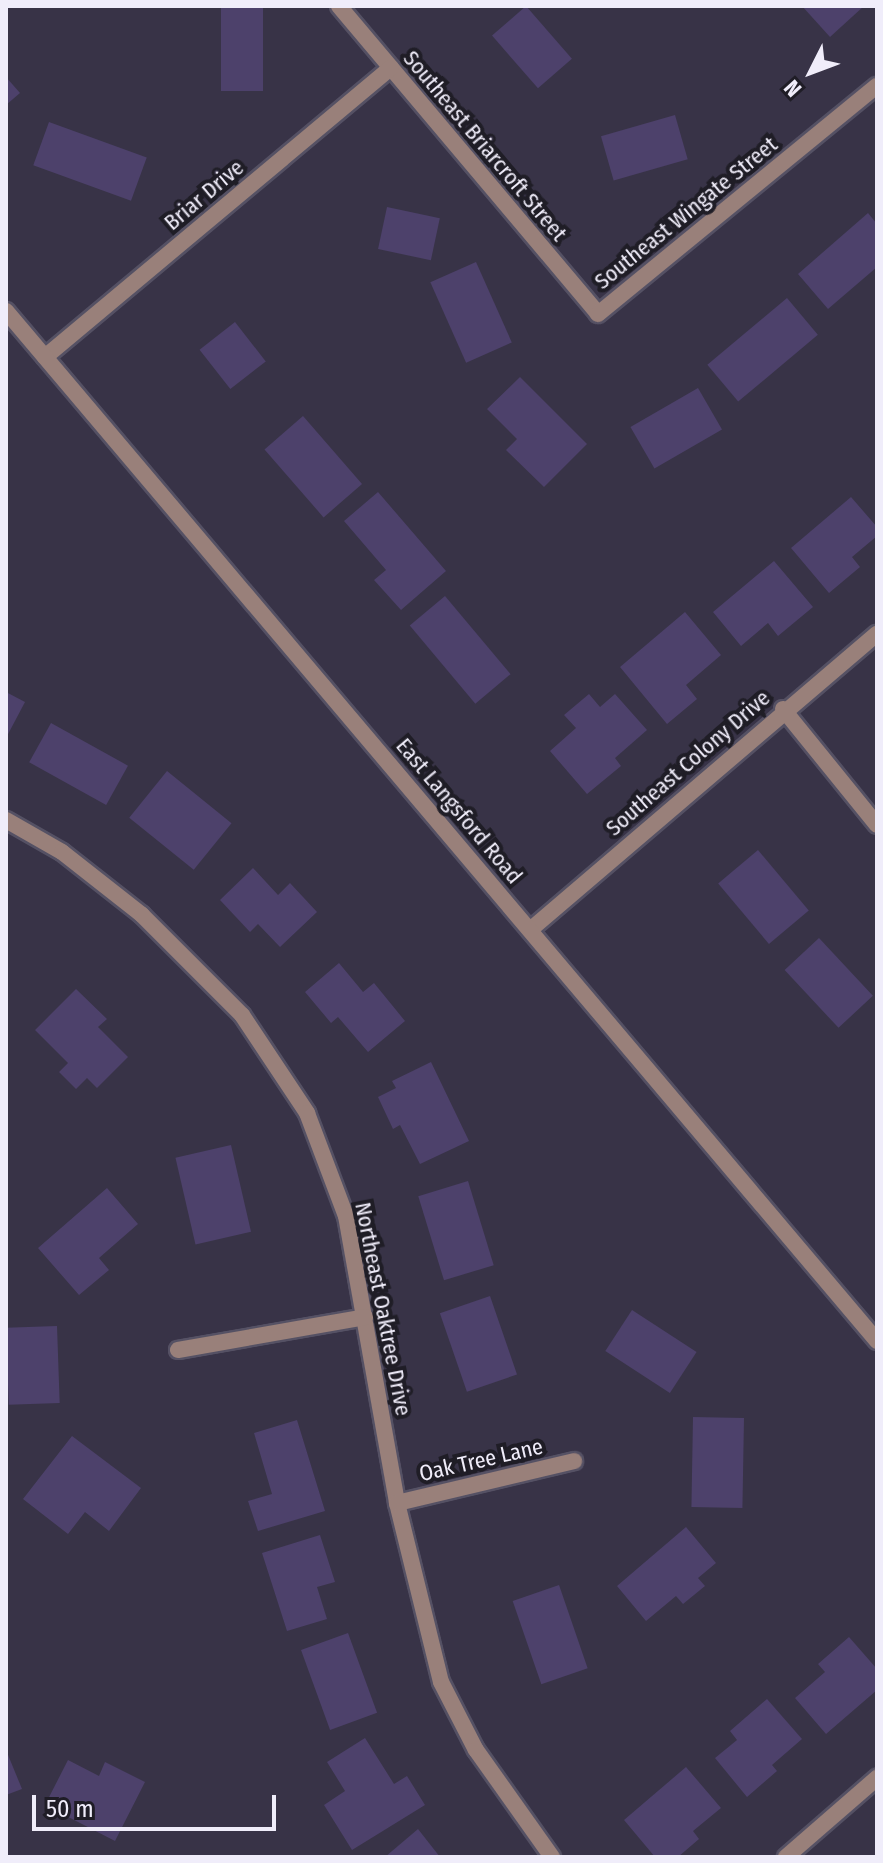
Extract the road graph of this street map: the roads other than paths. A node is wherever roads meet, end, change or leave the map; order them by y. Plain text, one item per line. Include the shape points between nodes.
1 (339, 6) edge
2 (391, 68) junction
3 (877, 86) edge
4 (6, 311) edge
5 (598, 314) joint
6 (45, 357) junction
7 (877, 634) edge
8 (783, 709) junction
9 (6, 820) edge
10 (877, 825) edge
11 (530, 930) junction
12 (365, 1317) junction
13 (877, 1341) edge
14 (178, 1350) dead end
15 (574, 1461) dead end
16 (397, 1503) junction
17 (877, 1778) edge
18 (552, 1857) edge
19 (786, 1857) edge

1 - 2 street, Southeast Briarcroft Street
2 - 5 street, Southeast Briarcroft Street
2 - 6 street, Briar Drive
3 - 5 street, Southeast Wingate Street
4 - 6 street, East Langsford Road
6 - 11 street, East Langsford Road
7 - 8 street, Southeast Colony Drive
8 - 10 street
8 - 11 street, Southeast Colony Drive
9 - 12 street, Northeast Oaktree Drive via 62,852 142,915 242,1015 307,1113 346,1216
11 - 13 street, East Langsford Road
12 - 14 street
12 - 16 street, Northeast Oaktree Drive
15 - 16 street, Oak Tree Lane
16 - 18 street, Northeast Oaktree Drive via 441,1682 476,1750
17 - 19 street

